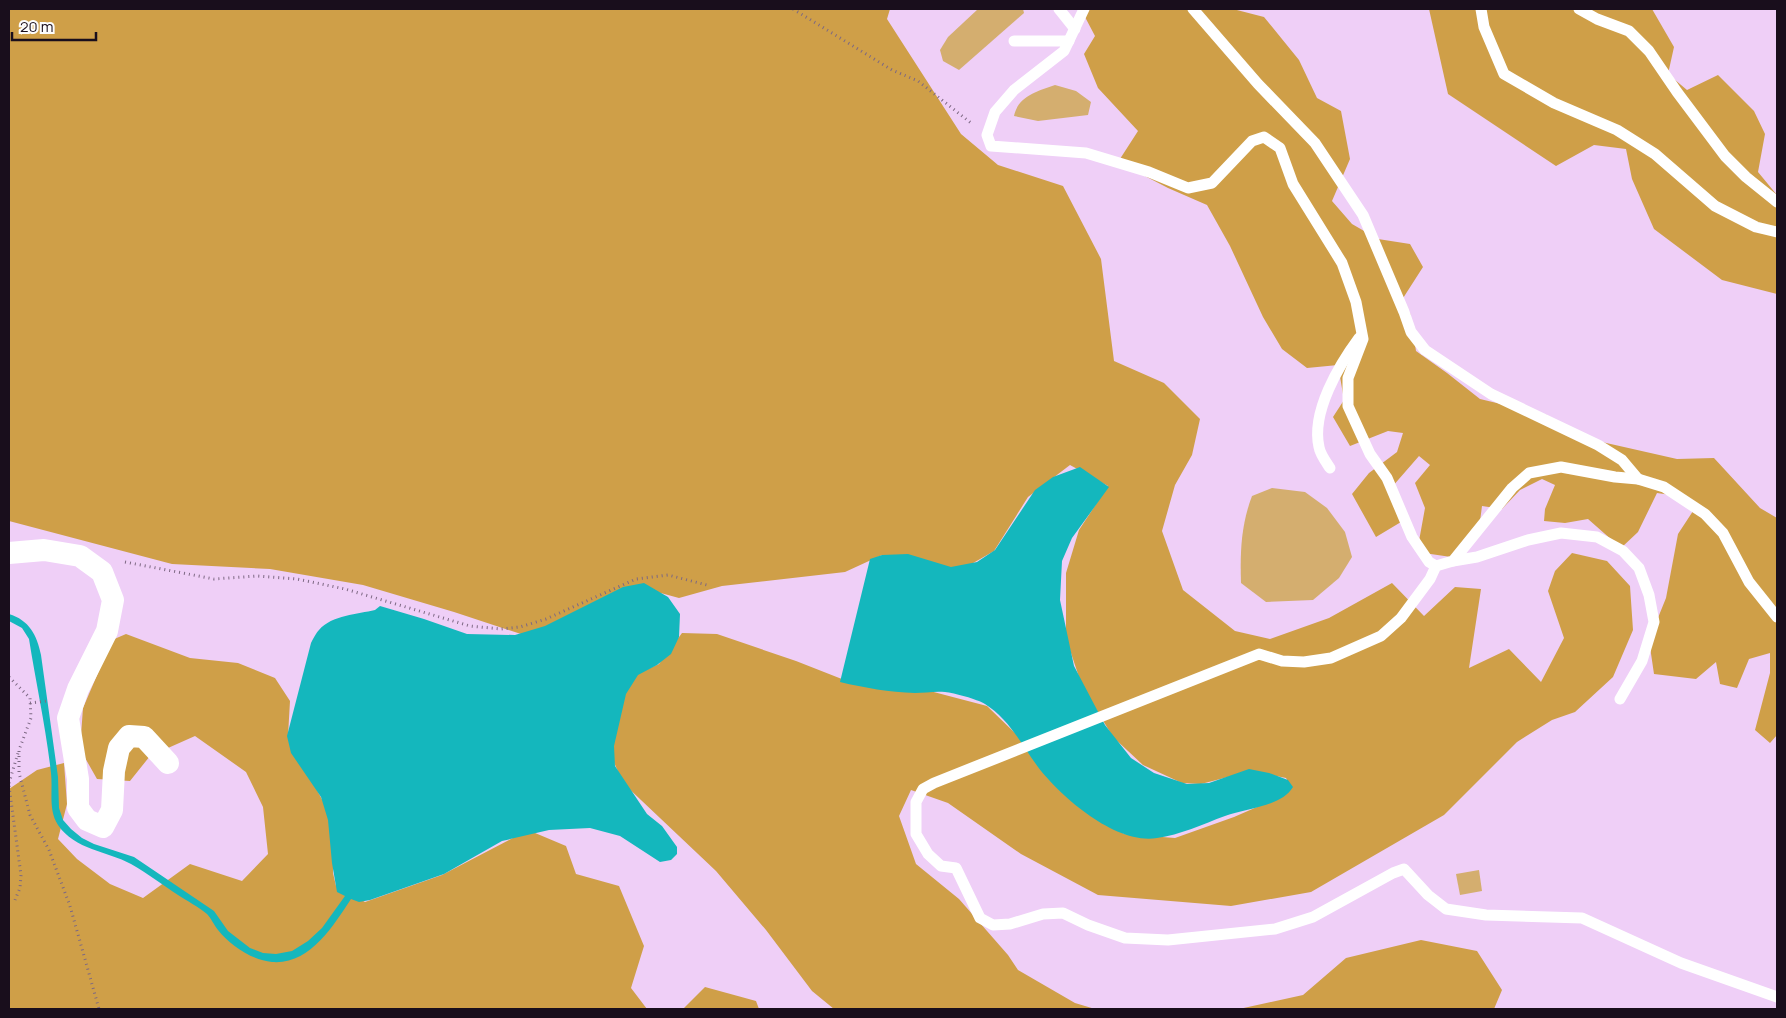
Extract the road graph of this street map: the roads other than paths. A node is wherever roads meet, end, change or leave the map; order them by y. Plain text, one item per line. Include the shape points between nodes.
1 (1058, 9) edge
2 (1084, 9) edge
3 (1193, 9) edge
4 (1482, 9) edge
5 (1579, 9) edge
6 (1075, 29) junction
7 (1069, 41) junction
8 (1014, 42) dead end
9 (1777, 202) edge
10 (1777, 232) edge
11 (1362, 334) junction
12 (1330, 468) dead end
13 (1638, 479) junction
14 (9, 553) edge
15 (1453, 560) junction
16 (1436, 566) junction
17 (1777, 617) edge
18 (1620, 698) dead end
19 (168, 763) dead end
20 (1777, 997) edge

1 - 6 lane
2 - 6 lane
3 - 13 lane via 1315,143 1363,215 1411,332 1425,350 1491,394 1598,445 1622,460
4 - 10 lane via 1484,27 1504,74 1554,103 1617,130 1654,154 1715,206 1756,227
5 - 9 lane via 1629,31 1649,51 1725,156
6 - 7 lane
7 - 8 lane
7 - 11 lane via 1064,51 1014,90 995,112 987,135 991,146 1086,153 1188,188 1212,183 1252,141 1264,137 1280,148 1293,184 1342,263 1356,302
11 - 12 lane via 1329,387 1317,432 1319,449
11 - 16 lane via 1348,378 1348,406 1370,454 1387,478 1412,537 1429,562
13 - 15 lane via 1561,467 1529,473 1512,488
13 - 17 lane via 1664,487 1705,514 1723,533 1749,582
14 - 19 street via 44,550 80,556 102,572 113,600 107,631 78,689 68,718 78,779 78,808 87,820 103,827 112,810 119,748 129,736 144,737
15 - 16 lane
15 - 18 lane via 1476,558 1528,540 1561,533 1597,537 1623,551 1639,568 1654,622 1642,660
16 - 20 lane via 1400,618 1381,636 1331,658 1304,662 1259,654 934,783 923,789 916,802 916,834 928,854 941,866 956,868 980,918 993,925 1063,913 1125,938 1168,940 1275,929 1314,917 1404,869 1428,895 1446,908 1486,915 1582,918 1681,963

